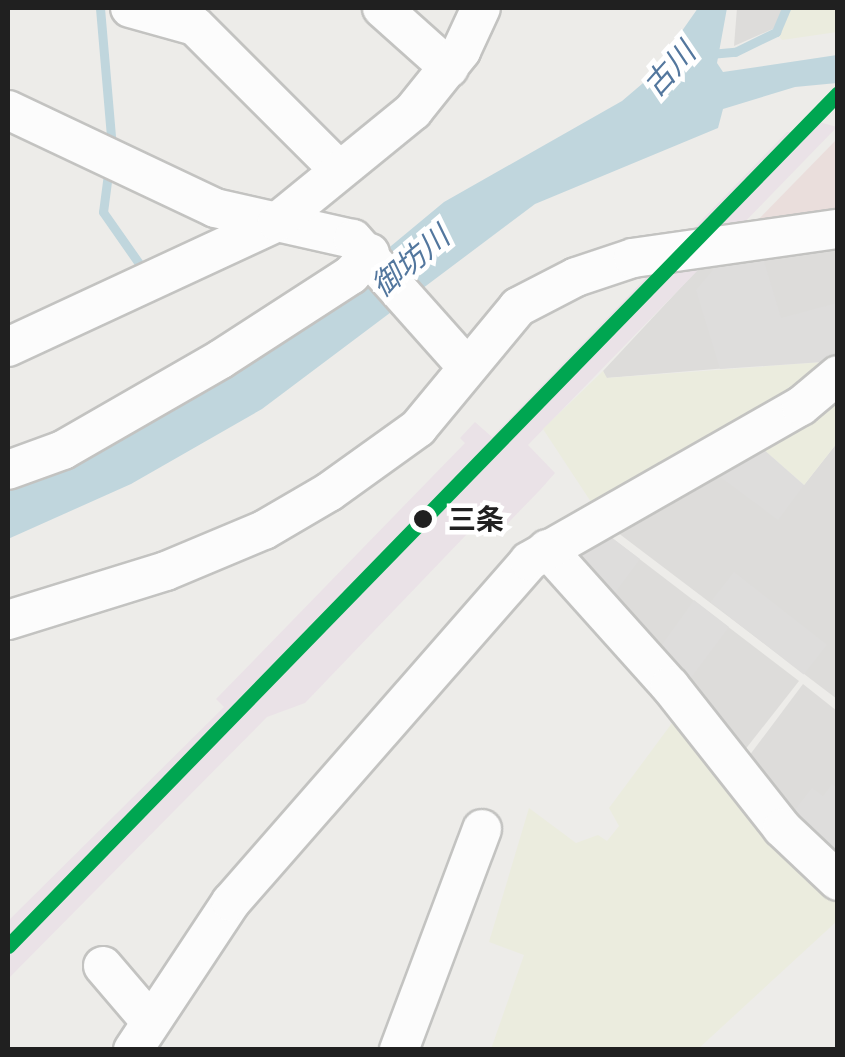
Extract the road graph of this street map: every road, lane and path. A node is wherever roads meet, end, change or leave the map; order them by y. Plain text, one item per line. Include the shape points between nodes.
1 (130, 8) edge
2 (146, 8) edge
3 (382, 8) edge
4 (481, 8) edge
5 (449, 68) junction
6 (8, 110) edge
7 (336, 168) junction
8 (277, 222) junction
9 (838, 229) edge
10 (372, 254) junction
11 (8, 346) edge
12 (467, 368) junction
13 (838, 374) edge
14 (8, 470) edge
15 (547, 548) junction
16 (8, 620) edge
17 (482, 829) dead end
18 (838, 880) edge
19 (103, 966) dead end
20 (142, 1035) edge
21 (398, 1050) edge

1 - 2 street
2 - 7 street via 195,26
3 - 5 street
4 - 5 street
5 - 7 street via 413,112
6 - 8 street via 184,196
7 - 8 street
8 - 10 street via 337,232
8 - 11 street
9 - 12 street via 688,248 576,277 518,307
10 - 12 street
10 - 14 street via 351,275 221,359 63,450
12 - 16 street via 418,428 264,530 166,571
13 - 15 street via 800,406
15 - 18 street via 670,686 782,828
15 - 20 street via 510,580 232,902
17 - 21 street
19 - 20 street

